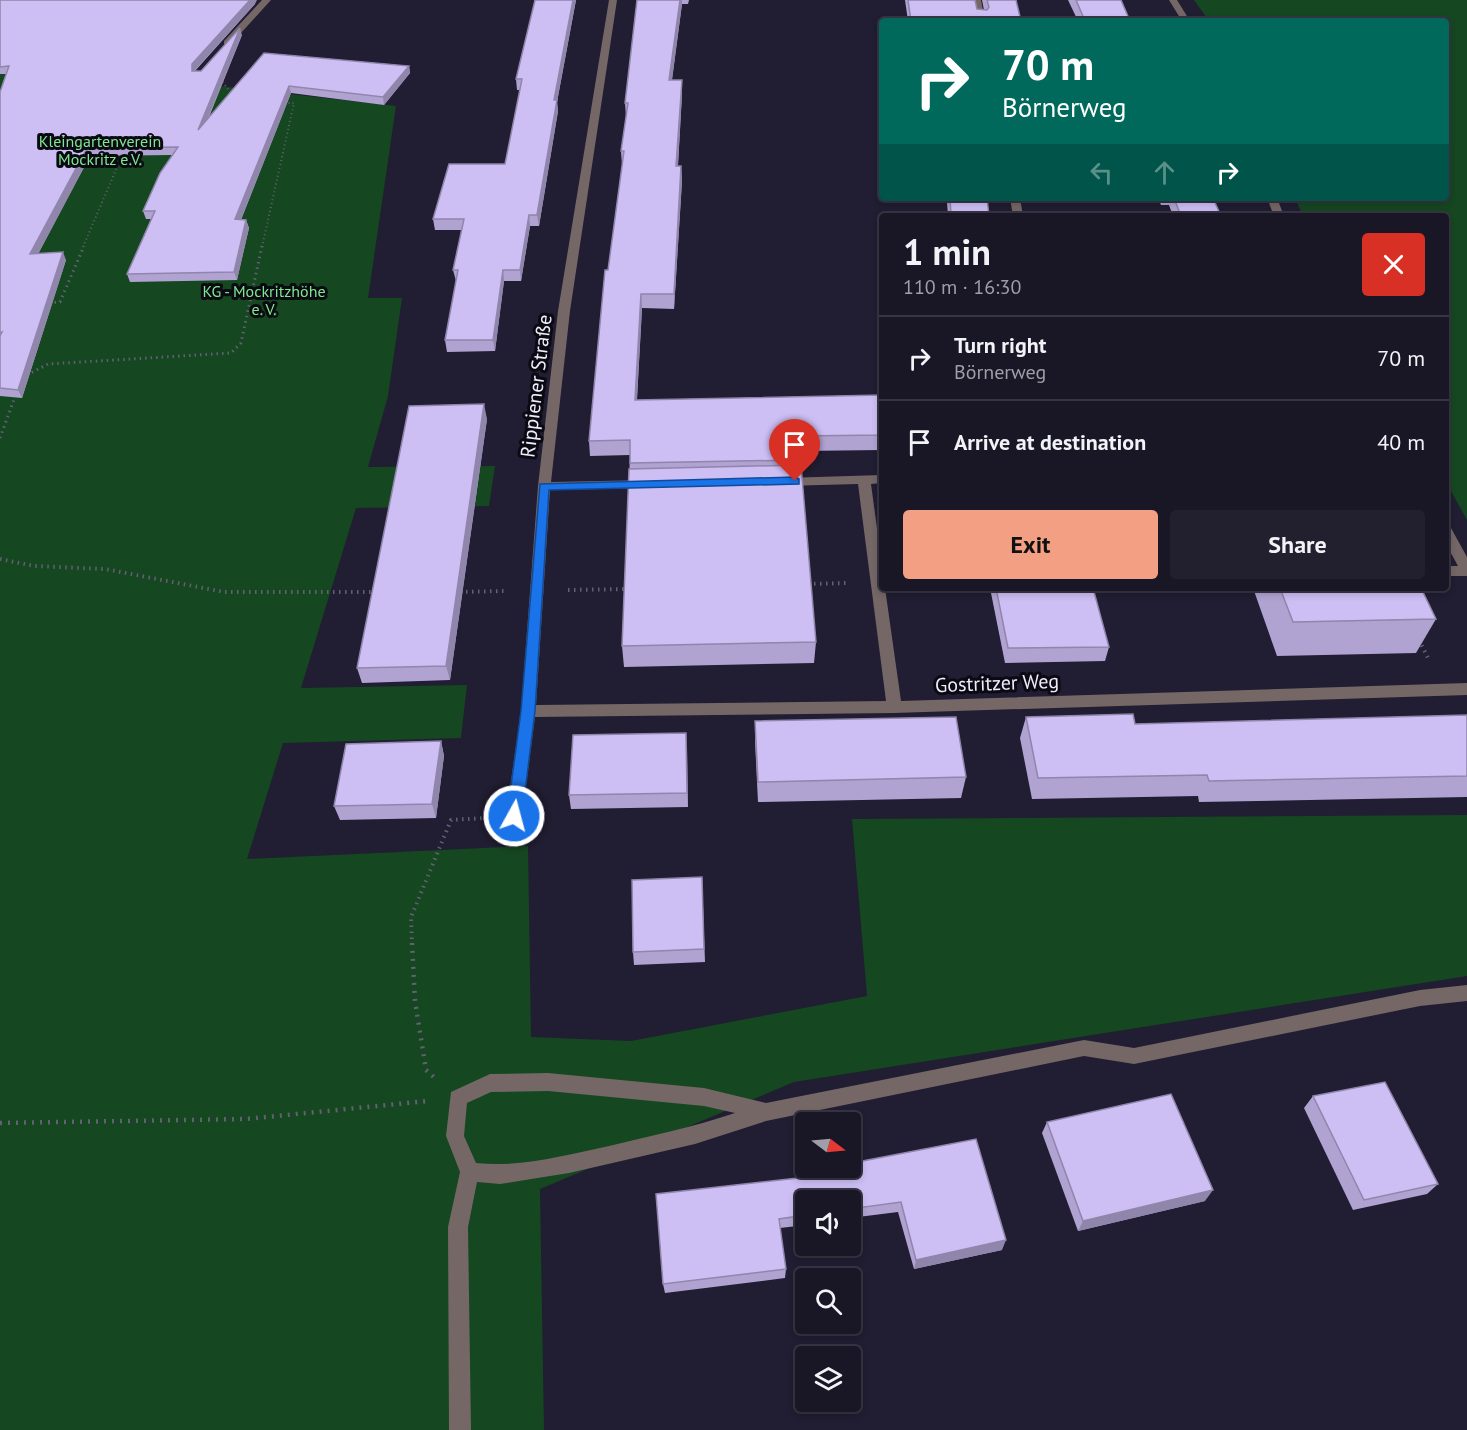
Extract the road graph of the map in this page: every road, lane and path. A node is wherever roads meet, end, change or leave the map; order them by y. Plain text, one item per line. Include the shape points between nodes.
1 (267, 0) edge
2 (614, 0) edge
3 (977, 0) edge
4 (1173, 0) edge
5 (980, 18) edge
6 (1184, 18) edge
7 (199, 75) joint
8 (234, 95) edge
9 (283, 103) edge
10 (127, 143) edge
11 (40, 303) edge
12 (20, 380) edge
13 (17, 389) edge
14 (0, 438) edge
15 (879, 479) edge
16 (864, 480) junction
17 (769, 482) edge
18 (662, 484) edge
19 (544, 486) junction
20 (1449, 537) edge
21 (0, 559) edge
22 (1449, 571) edge
23 (1467, 571) edge
24 (877, 583) junction
25 (807, 584) edge
26 (631, 589) edge
27 (538, 591) junction
28 (383, 592) edge
29 (454, 592) edge
30 (1419, 639) edge
31 (1467, 689) edge
32 (1444, 690) junction
33 (894, 707) junction
34 (528, 711) junction
35 (514, 816) joint
36 (1467, 993) edge
37 (458, 1098) junction
38 (766, 1112) junction
39 (0, 1123) edge
40 (470, 1172) junction
41 (460, 1430) edge

1 - 7 street
2 - 19 street, Rippiener Straße via 564,311
3 - 5 street
4 - 6 street
7 - 8 path via 221,80
9 - 12 path via 294,103 241,344 231,353 213,356 48,364
10 - 11 path via 60,302
13 - 14 path
15 - 16 street
16 - 17 street
16 - 24 street
18 - 19 street
19 - 27 street, Rippiener Straße
20 - 23 street
21 - 28 path via 34,566 105,569 224,592
22 - 23 street
24 - 25 path
24 - 33 street
26 - 27 path
27 - 29 path
27 - 34 street, Rippiener Straße
30 - 32 path
31 - 32 street, Gostritzer Weg
32 - 33 street, Gostritzer Weg
33 - 34 street, Gostritzer Weg
34 - 35 street, Rippiener Straße
35 - 37 path via 451,820 411,917 415,1001 426,1070
36 - 38 street via 1419,998 1134,1056 1084,1048
37 - 38 street via 490,1083 548,1082 705,1097
37 - 39 path via 246,1119
37 - 40 street via 455,1136
38 - 40 street via 695,1135 569,1164 500,1175
40 - 41 street via 458,1227

